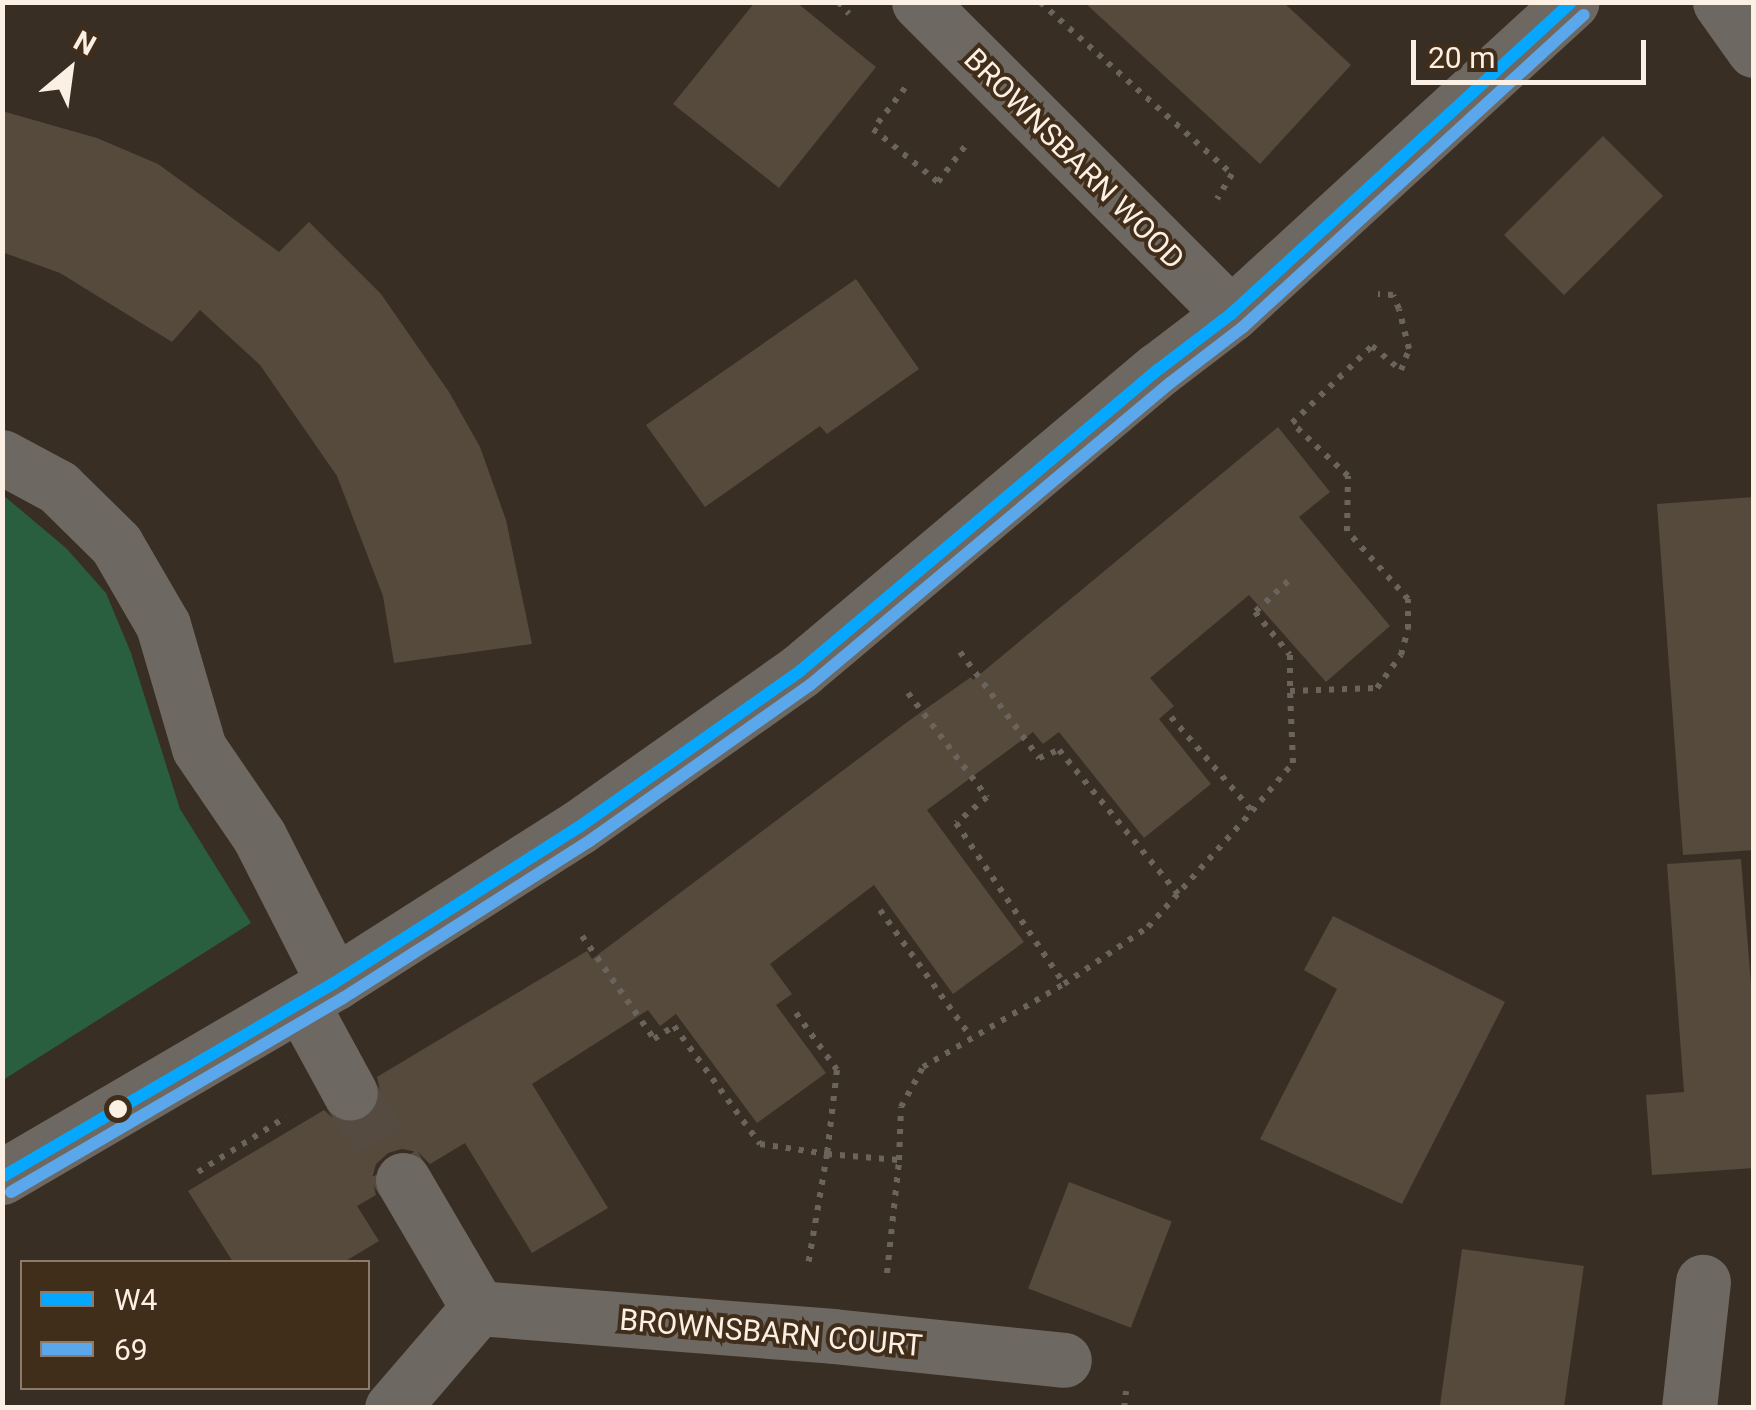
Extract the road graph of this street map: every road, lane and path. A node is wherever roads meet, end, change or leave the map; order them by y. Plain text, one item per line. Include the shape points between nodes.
1 (919, 2) edge
2 (1040, 2) edge
3 (1572, 2) edge
4 (1720, 2) edge
5 (1754, 50) edge
6 (1228, 208) dead end
7 (1378, 294) dead end
8 (1231, 314) junction
9 (2, 458) edge
10 (1288, 581) dead end
11 (960, 652) dead end
12 (1290, 691) junction
13 (908, 694) dead end
14 (1171, 717) dead end
15 (1252, 811) junction
16 (1178, 894) junction
17 (880, 910) dead end
18 (582, 936) dead end
19 (1064, 984) junction
20 (317, 993) junction
21 (796, 1013) dead end
22 (971, 1037) junction
23 (350, 1094) tunnel mouth
24 (295, 1112) dead end
25 (827, 1154) junction
26 (899, 1160) junction
27 (198, 1172) dead end
28 (2, 1177) edge
29 (403, 1180) tunnel mouth
30 (886, 1276) dead end
31 (797, 1278) dead end
32 (1703, 1282) dead end
33 (478, 1308) junction
34 (1064, 1360) dead end
35 (392, 1408) edge
36 (1689, 1408) edge

1 - 8 street, BROWNSBARN WOOD
2 - 6 path via 1232,174 1215,198
3 - 8 street
4 - 5 street
7 - 12 path via 1392,295 1399,309 1409,349 1401,370 1372,346 1292,423 1348,476 1348,532 1408,599 1408,629 1401,655 1377,688
8 - 20 street via 800,671 579,826
9 - 20 street via 58,488 116,544 163,625 199,748 258,836
10 - 12 path via 1254,612 1290,655
11 - 16 path via 1039,758 1059,750
12 - 15 path via 1292,763
13 - 19 path via 987,797 956,823
14 - 15 path
15 - 16 path
16 - 19 path via 1148,927
17 - 22 path
18 - 25 path via 654,1039 674,1026 760,1144
19 - 22 path
20 - 23 street
20 - 28 street
21 - 25 path via 837,1070
22 - 26 path via 923,1067 901,1107
24 - 27 path
25 - 26 path
25 - 31 path via 808,1265
26 - 30 path
29 - 33 street
32 - 36 street
33 - 34 street, BROWNSBARN COURT
33 - 35 street

